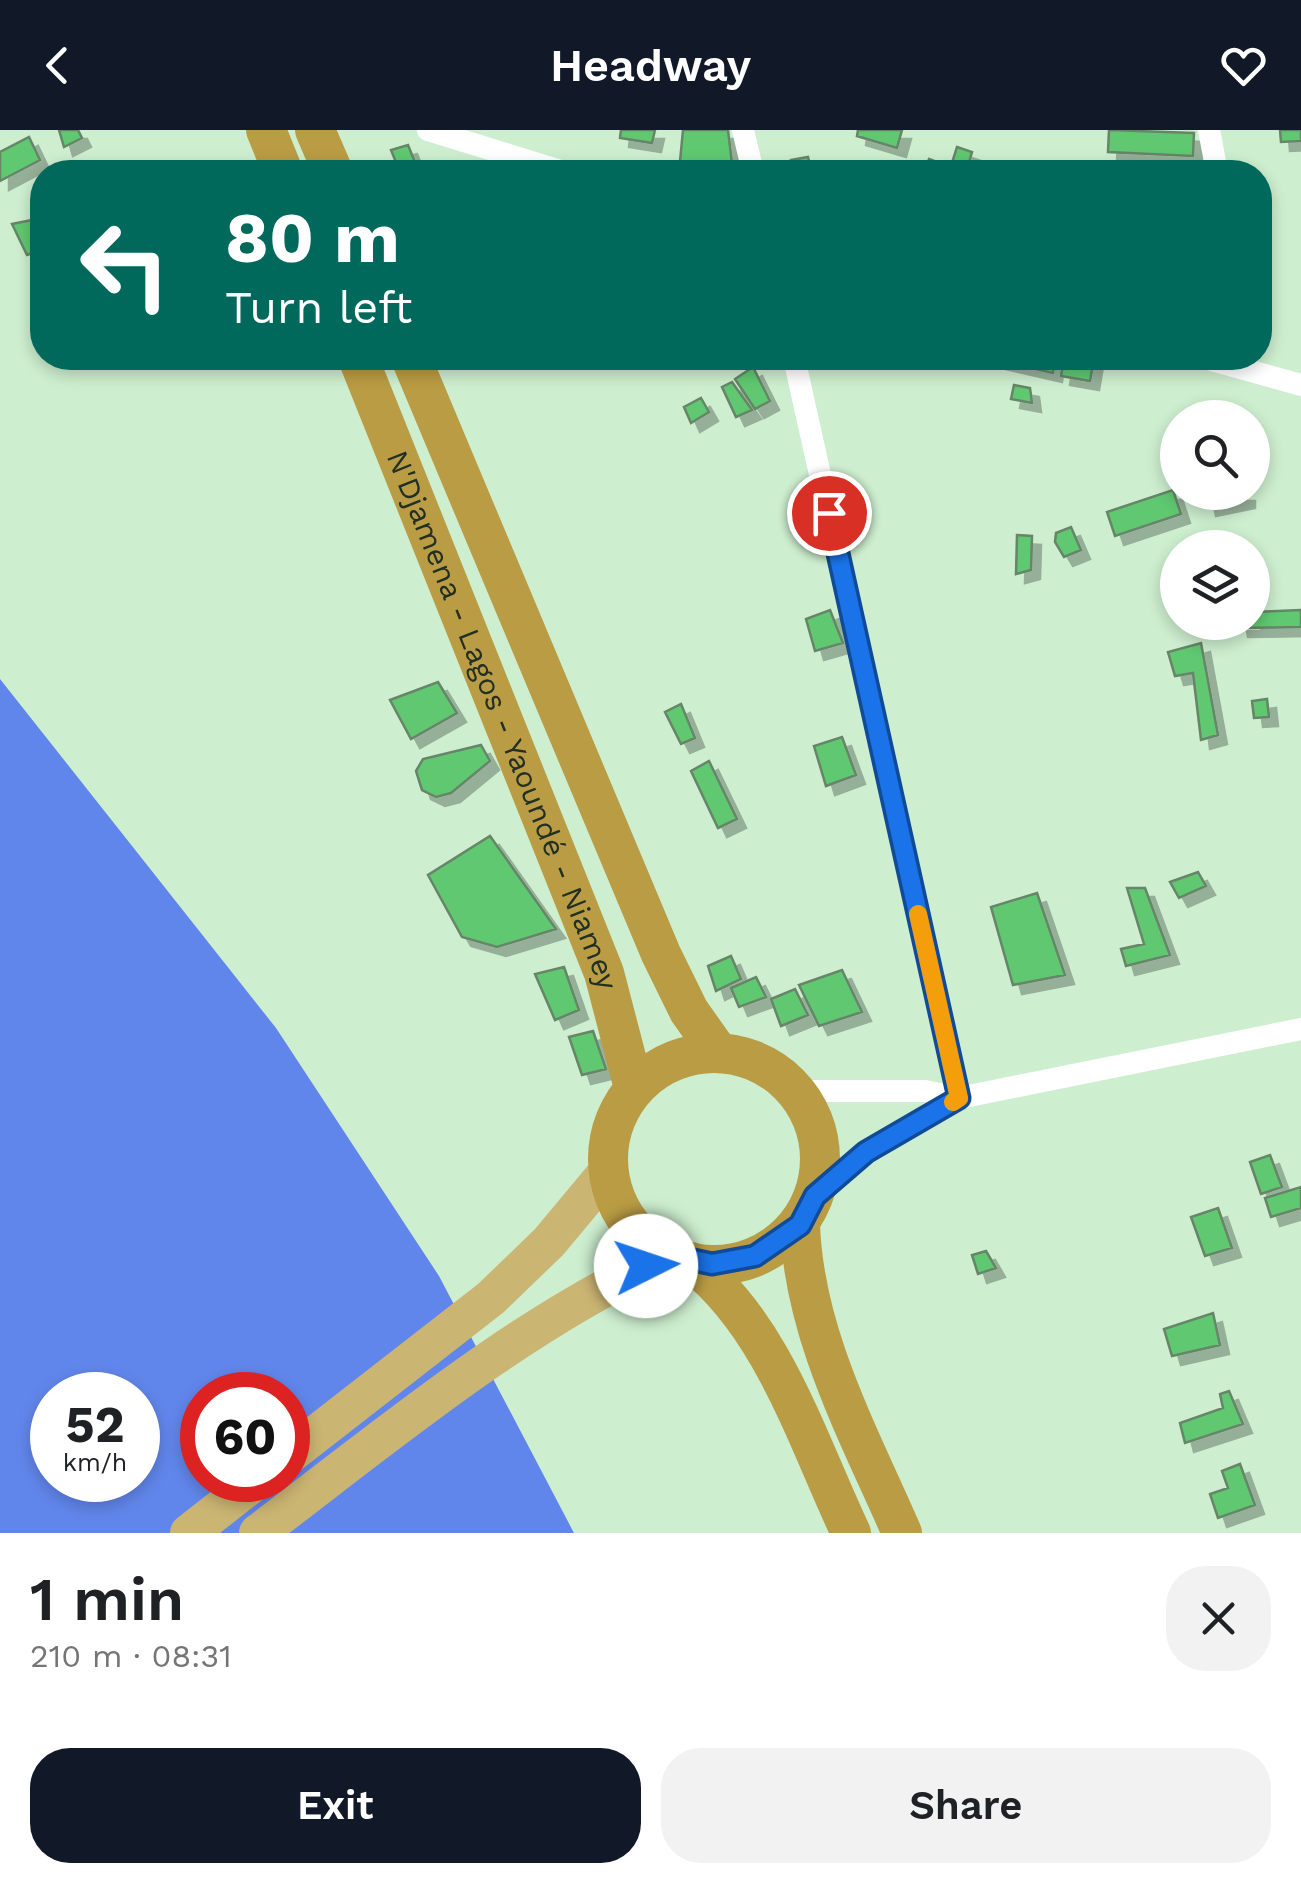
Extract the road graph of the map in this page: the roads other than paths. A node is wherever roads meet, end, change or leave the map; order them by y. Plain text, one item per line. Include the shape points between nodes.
1 (266, 130) edge
2 (315, 130) edge
3 (428, 130) edge
4 (743, 130) edge
5 (1210, 130) edge
6 (279, 160) edge
7 (328, 160) edge
8 (525, 160) edge
9 (750, 160) edge
10 (1215, 160) edge
11 (363, 370) edge
12 (416, 370) edge
13 (797, 370) edge
14 (1260, 370) edge
15 (1298, 390) edge
16 (1301, 1029) edge
17 (718, 1052) junction
18 (634, 1088) junction
19 (794, 1091) junction
20 (959, 1098) junction
21 (609, 1170) junction
22 (807, 1210) junction
23 (680, 1259) junction
24 (310, 1439) edge
25 (229, 1502) edge
26 (189, 1533) edge
27 (258, 1533) edge
28 (851, 1533) edge
29 (902, 1533) edge

1 - 6 highway
2 - 7 highway
3 - 8 street
4 - 9 street
5 - 10 street
11 - 18 highway, N'Djamena - Lagos - Yaoundé - Niamey via 604,972
12 - 17 highway, N'Djamena - Lagos - Yaoundé - Niamey via 661,954
13 - 20 street
14 - 15 street
16 - 20 street
17 - 18 highway via 672,1060
17 - 19 highway via 760,1063
18 - 21 highway via 613,1126
19 - 20 street via 925,1091
19 - 22 highway via 818,1150
20 - 22 street via 866,1152
21 - 23 highway via 622,1211 651,1244
21 - 24 main road via 491,1298
22 - 23 highway via 755,1256 712,1264
22 - 29 highway via 805,1278 826,1360
23 - 27 main road via 588,1296 500,1350
23 - 28 highway via 737,1303 760,1338
25 - 26 main road

